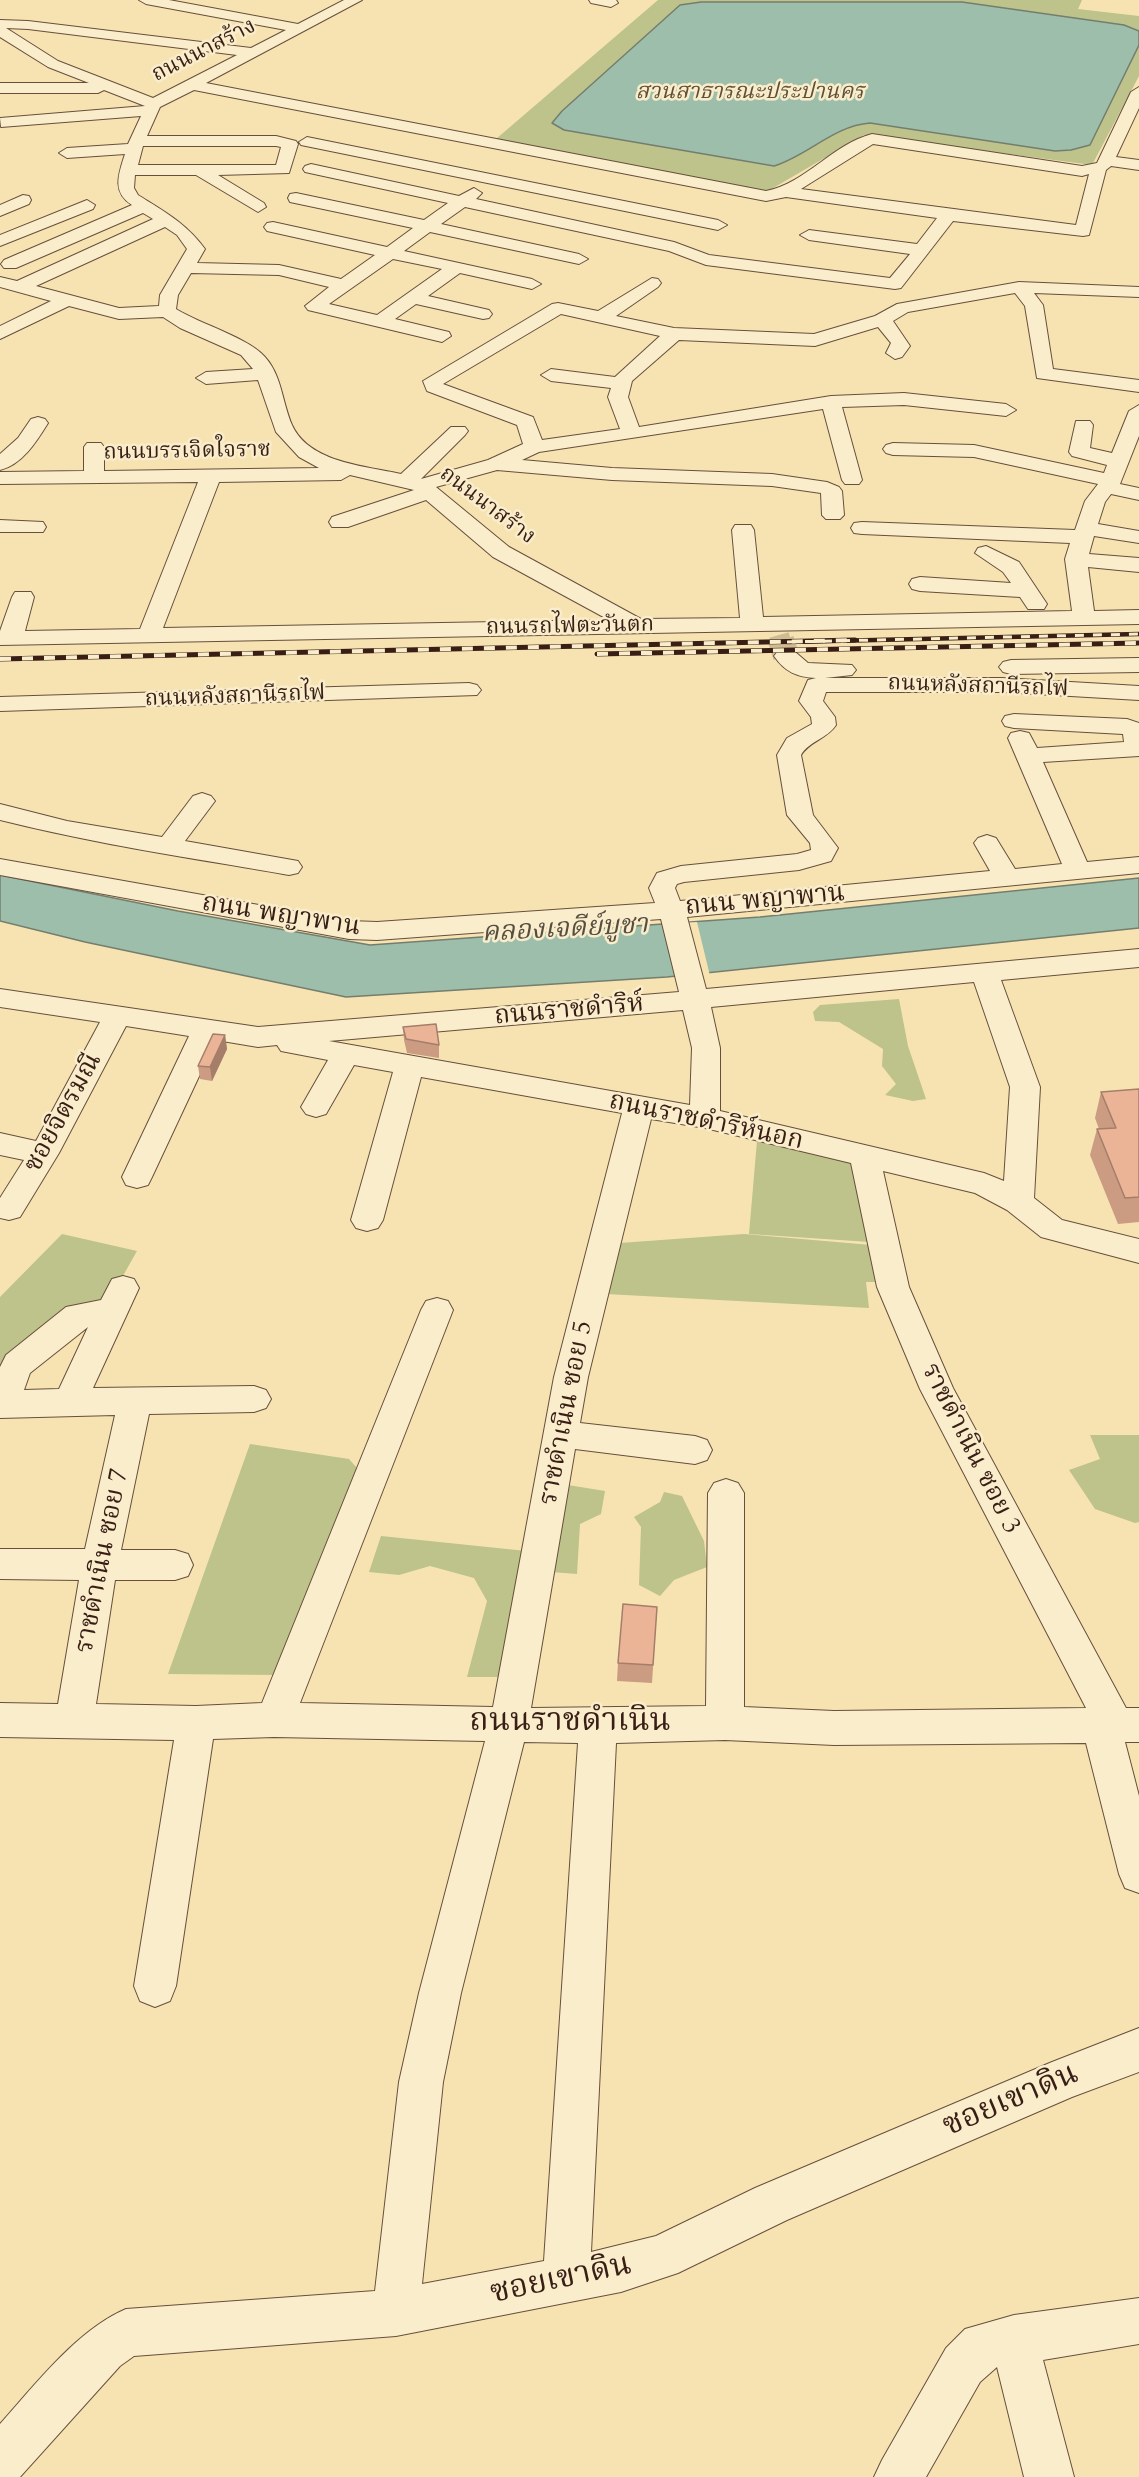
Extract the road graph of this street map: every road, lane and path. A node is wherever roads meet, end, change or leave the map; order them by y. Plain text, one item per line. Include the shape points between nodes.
1 (146, 0) edge
2 (596, 0) edge
3 (320, 3) dead end
4 (611, 3) dead end
5 (348, 4) edge
6 (0, 24) edge
7 (298, 28) junction
8 (3, 35) edge
9 (31, 51) junction
10 (253, 53) junction
11 (10, 55) dead end
12 (10, 72) dead end
13 (194, 85) junction
14 (108, 87) junction
15 (0, 88) edge
16 (52, 90) junction
17 (1139, 92) edge
18 (48, 106) dead end
19 (152, 107) junction
20 (1134, 110) edge
21 (1, 122) edge
22 (307, 142) dead end
23 (904, 142) junction
24 (136, 144) junction
25 (531, 151) junction
26 (66, 153) dead end
27 (886, 160) dead end
28 (1101, 164) junction
29 (1139, 165) edge
30 (128, 170) junction
31 (199, 170) junction
32 (283, 170) junction
33 (494, 180) junction
34 (786, 192) junction
35 (296, 198) dead end
36 (23, 200) dead end
37 (462, 201) junction
38 (87, 205) dead end
39 (145, 206) junction
40 (258, 207) dead end
41 (0, 210) edge
42 (166, 220) junction
43 (944, 221) junction
44 (718, 225) dead end
45 (273, 226) dead end
46 (429, 226) junction
47 (1034, 226) junction
48 (1078, 232) junction
49 (809, 235) dead end
50 (0, 241) edge
51 (1023, 242) dead end
52 (537, 250) junction
53 (921, 250) junction
54 (391, 252) junction
55 (1070, 252) dead end
56 (579, 259) dead end
57 (10, 264) dead end
58 (457, 267) junction
59 (184, 268) junction
60 (47, 274) junction
61 (502, 277) junction
62 (0, 282) edge
63 (652, 283) dead end
64 (532, 284) dead end
65 (895, 284) junction
66 (344, 285) junction
67 (1019, 287) junction
68 (83, 288) dead end
69 (26, 289) junction
70 (1139, 292) edge
71 (413, 298) junction
72 (66, 301) junction
73 (8, 303) dead end
74 (903, 308) junction
75 (167, 311) junction
76 (483, 314) dead end
77 (602, 317) junction
78 (882, 320) junction
79 (379, 322) junction
80 (0, 333) edge
81 (674, 334) junction
82 (442, 336) dead end
83 (895, 352) dead end
84 (265, 374) junction
85 (551, 375) dead end
86 (206, 378) dead end
87 (621, 384) junction
88 (1139, 386) edge
89 (831, 402) junction
90 (1006, 410) dead end
91 (1139, 411) edge
92 (38, 423) dead end
93 (1083, 425) dead end
94 (14, 431) dead end
95 (458, 431) dead end
96 (631, 433) junction
97 (94, 447) dead end
98 (534, 447) junction
99 (893, 449) dead end
100 (495, 464) junction
101 (1, 467) edge
102 (1119, 473) edge
103 (374, 474) junction
104 (211, 476) junction
105 (94, 477) junction
106 (852, 480) dead end
107 (419, 486) junction
108 (1139, 494) edge
109 (833, 515) dead end
110 (340, 522) dead end
111 (0, 526) edge
112 (35, 527) dead end
113 (862, 528) dead end
114 (743, 530) dead end
115 (1085, 532) junction
116 (1139, 537) edge
117 (986, 553) dead end
118 (1076, 559) junction
119 (1139, 565) edge
120 (920, 584) dead end
121 (1024, 591) junction
122 (23, 597) dead end
123 (1139, 616) edge
124 (1084, 617) junction
125 (1044, 618) junction
126 (752, 624) junction
127 (1139, 624) edge
128 (637, 626) junction
129 (176, 634) junction
130 (149, 635) junction
131 (6, 638) edge
132 (781, 640) junction
133 (1139, 664) edge
134 (1002, 685) junction
135 (469, 690) dead end
136 (1130, 693) edge
137 (0, 704) edge
138 (1014, 721) junction
139 (1137, 743) edge
140 (1026, 756) junction
141 (202, 801) dead end
142 (0, 812) edge
143 (987, 843) dead end
144 (168, 847) junction
145 (1139, 865) edge
146 (0, 867) edge
147 (289, 867) dead end
148 (1078, 872) junction
149 (1007, 879) junction
150 (675, 919) junction
151 (1139, 957) edge
152 (984, 972) junction
153 (693, 991) junction
154 (0, 998) edge
155 (117, 1017) junction
156 (379, 1027) junction
157 (206, 1030) junction
158 (258, 1037) junction
159 (345, 1056) junction
160 (396, 1064) junction
161 (639, 1106) junction
162 (316, 1107) dead end
163 (705, 1118) junction
164 (0, 1144) edge
165 (44, 1153) junction
166 (865, 1157) junction
167 (137, 1177) dead end
168 (1018, 1202) junction
169 (9, 1209) dead end
170 (367, 1220) dead end
171 (1139, 1251) edge
172 (437, 1310) dead end
173 (254, 1399) dead end
174 (135, 1402) junction
175 (69, 1403) junction
176 (3, 1411) edge
177 (561, 1434) junction
178 (695, 1450) dead end
179 (726, 1493) dead end
180 (0, 1564) edge
181 (175, 1565) dead end
182 (99, 1566) junction
183 (274, 1720) junction
184 (74, 1721) junction
185 (1, 1723) edge
186 (196, 1723) junction
187 (509, 1723) junction
188 (725, 1723) junction
189 (1118, 1725) edge
190 (598, 1726) junction
191 (1139, 1874) edge
192 (155, 1986) dead end
193 (1139, 2050) edge
194 (566, 2280) junction
195 (396, 2313) junction
196 (1139, 2321) edge
197 (1014, 2339) junction
198 (0, 2466) edge
199 (899, 2477) edge
200 (1049, 2477) edge

1 - 7 street
2 - 4 street
3 - 5 street
5 - 7 street, ถนนนาสร้าง
6 - 10 street via 28,24
7 - 10 street, ถนนนาสร้าง
8 - 9 street
9 - 11 street
9 - 14 street
10 - 13 street, ถนนนาสร้าง
12 - 16 street
13 - 19 street, ถนนนาสร้าง
13 - 25 street
14 - 16 street
14 - 19 street
15 - 16 street
16 - 18 street
17 - 20 street
19 - 21 street via 62,119
19 - 24 street, ถนนนาสร้าง
20 - 28 street
22 - 33 street
23 - 27 street
23 - 28 street via 1082,171
23 - 34 street via 884,139 861,143
24 - 26 street
24 - 30 street, ถนนนาสร้าง
24 - 32 street via 285,141 290,144
25 - 33 street
25 - 34 street via 766,196
28 - 29 street
28 - 48 street via 1086,223 1083,231
30 - 31 street
30 - 39 street, ถนนนาสร้าง via 126,188 132,198
31 - 32 street
31 - 40 street
32 - 37 street
33 - 37 street
33 - 44 street
34 - 43 street via 875,205
35 - 46 street
36 - 41 street
37 - 46 street
37 - 65 street via 674,247 706,260
38 - 50 street
39 - 42 street, ถนนนาสร้าง
39 - 57 street
42 - 59 street, ถนนนาสร้าง via 183,231 196,249
42 - 60 street
43 - 47 street
43 - 53 street
45 - 54 street
46 - 52 street
46 - 54 street
47 - 48 street
47 - 51 street
48 - 55 street
49 - 53 street
52 - 56 street
52 - 61 street
53 - 65 street
54 - 58 street
54 - 66 street
58 - 61 street
58 - 71 street
59 - 66 street via 279,270
59 - 75 street, ถนนนาสร้าง via 169,295
60 - 68 street
60 - 69 street
61 - 64 street
62 - 69 street
63 - 77 street
65 - 74 street
66 - 79 street via 314,306
67 - 70 street
67 - 74 street
67 - 88 street via 1034,305 1044,374
69 - 72 street
69 - 73 street
71 - 76 street
71 - 79 street
72 - 75 street via 119,314
72 - 80 street
74 - 78 street
75 - 84 street, ถนนนาสร้าง via 248,351
77 - 81 street
77 - 98 street via 570,309 549,311 434,381 434,387 526,421
78 - 81 street via 815,340
78 - 83 street via 900,342
79 - 82 street
81 - 87 street
84 - 86 street
84 - 103 street, ถนนนาสร้าง via 283,428 300,448 327,464
85 - 87 street
87 - 96 street via 618,397
89 - 90 street via 904,399
89 - 96 street
89 - 106 street
91 - 102 street
92 - 101 street via 26,442
93 - 102 street via 1079,452
94 - 101 street
95 - 107 street
96 - 98 street
97 - 105 street
98 - 100 street
99 - 102 street via 975,442
100 - 107 street
100 - 109 street via 612,474 781,481 832,491
101 - 105 street, ถนนบรรเจิดใจราช via 59,486
102 - 108 street
102 - 115 street via 1095,501
103 - 104 street, ถนนบรรเจิดใจราช
103 - 107 street, ถนนนาสร้าง
104 - 105 street, ถนนบรรเจิดใจราช
104 - 130 street
107 - 110 street
107 - 128 street, ถนนนาสร้าง via 501,552
111 - 112 street
113 - 115 street
114 - 126 street
115 - 116 street
115 - 118 street
117 - 121 street via 1011,567
118 - 119 street
118 - 124 street
120 - 121 street
121 - 125 street
122 - 131 street
123 - 124 street, ถนนรถไฟตะวันตก
124 - 125 street, ถนนรถไฟตะวันตก
125 - 126 street, ถนนรถไฟตะวันตก
126 - 128 street, ถนนรถไฟตะวันตก
127 - 132 street
128 - 129 street, ถนนรถไฟตะวันตก
129 - 130 street, ถนนรถไฟตะวันตก
129 - 132 street via 260,639
130 - 131 street, ถนนรถไฟตะวันตก
132 - 133 street via 791,665 808,670
134 - 136 street, ถนนหลังสถานีรถไฟ
134 - 138 street
134 - 150 street, ถนนหลังสถานีรถไฟ via 816,685 811,701 824,725 796,742 789,755 800,815 823,841 822,855 799,862 681,874 666,879 662,888
135 - 137 street, ถนนหลังสถานีรถไฟ
136 - 139 street
138 - 139 street via 1127,726
138 - 140 street
139 - 140 street
140 - 148 street
141 - 144 street
142 - 144 street
143 - 149 street
144 - 147 street
145 - 148 street, ถนน พญาพาน
146 - 150 street, ถนน พญาพาน via 349,930
148 - 149 street, ถนน พญาพาน
149 - 150 street, ถนน พญาพาน
150 - 153 street
151 - 152 street, ถนนราชดำริห์
152 - 153 street, ถนนราชดำริห์
152 - 168 street via 1025,1087
153 - 156 street, ถนนราชดำริห์
153 - 163 street via 706,1048
154 - 155 street, ถนนราชดำริห์
155 - 157 street, ถนนราชดำริห์
155 - 165 street, ซอยจิตรมณี
156 - 158 street, ถนนราชดำริห์
156 - 160 street
157 - 158 street, ถนนราชดำริห์
157 - 167 street
158 - 159 street, ถนนราชดำริห์นอก
159 - 160 street, ถนนราชดำริห์นอก
159 - 162 street
160 - 161 street, ถนนราชดำริห์นอก
160 - 170 street
161 - 163 street, ถนนราชดำริห์นอก
161 - 177 street, ราชดำเนิน ซอย 5 via 571,1377
163 - 166 street, ถนนราชดำริห์นอก
164 - 165 street
165 - 169 street, ซอยจิตรมณี
166 - 168 street, ถนนราชดำริห์นอก via 984,1184
166 - 189 street, ราชดำเนิน ซอย 3 via 893,1287 930,1374
168 - 171 street, ถนนราชดำริห์นอก via 1052,1229
172 - 183 street
173 - 174 street
174 - 175 street
174 - 182 street, ราชดำเนิน ซอย 7
175 - 176 street
175 - 176 street via 118,1299 78,1316 18,1364 8,1383
177 - 178 street
177 - 187 street, ราชดำเนิน ซอย 5
179 - 188 street
180 - 182 street
181 - 182 street
182 - 184 street, ราชดำเนิน ซอย 7
183 - 186 street, ถนนราชดำเนิน
183 - 187 street, ถนนราชดำเนิน
184 - 185 street, ถนนราชดำเนิน
184 - 186 street, ถนนราชดำเนิน
186 - 192 street
187 - 190 street, ถนนราชดำเนิน
187 - 195 street, ราชดำเนิน ซอย 5 via 421,2082
188 - 189 street, ถนนราชดำเนิน via 834,1728
188 - 190 street, ถนนราชดำเนิน
189 - 191 street, ราชดำเนิน ซอย 3
190 - 194 street
193 - 194 street, ซอยเขาดิน via 771,2204 662,2257
194 - 195 street, ซอยเขาดิน
195 - 198 street, ซอยเขาดิน via 126,2333 103,2349 28,2428
196 - 197 street
197 - 199 street via 982,2346 963,2365
197 - 200 street

